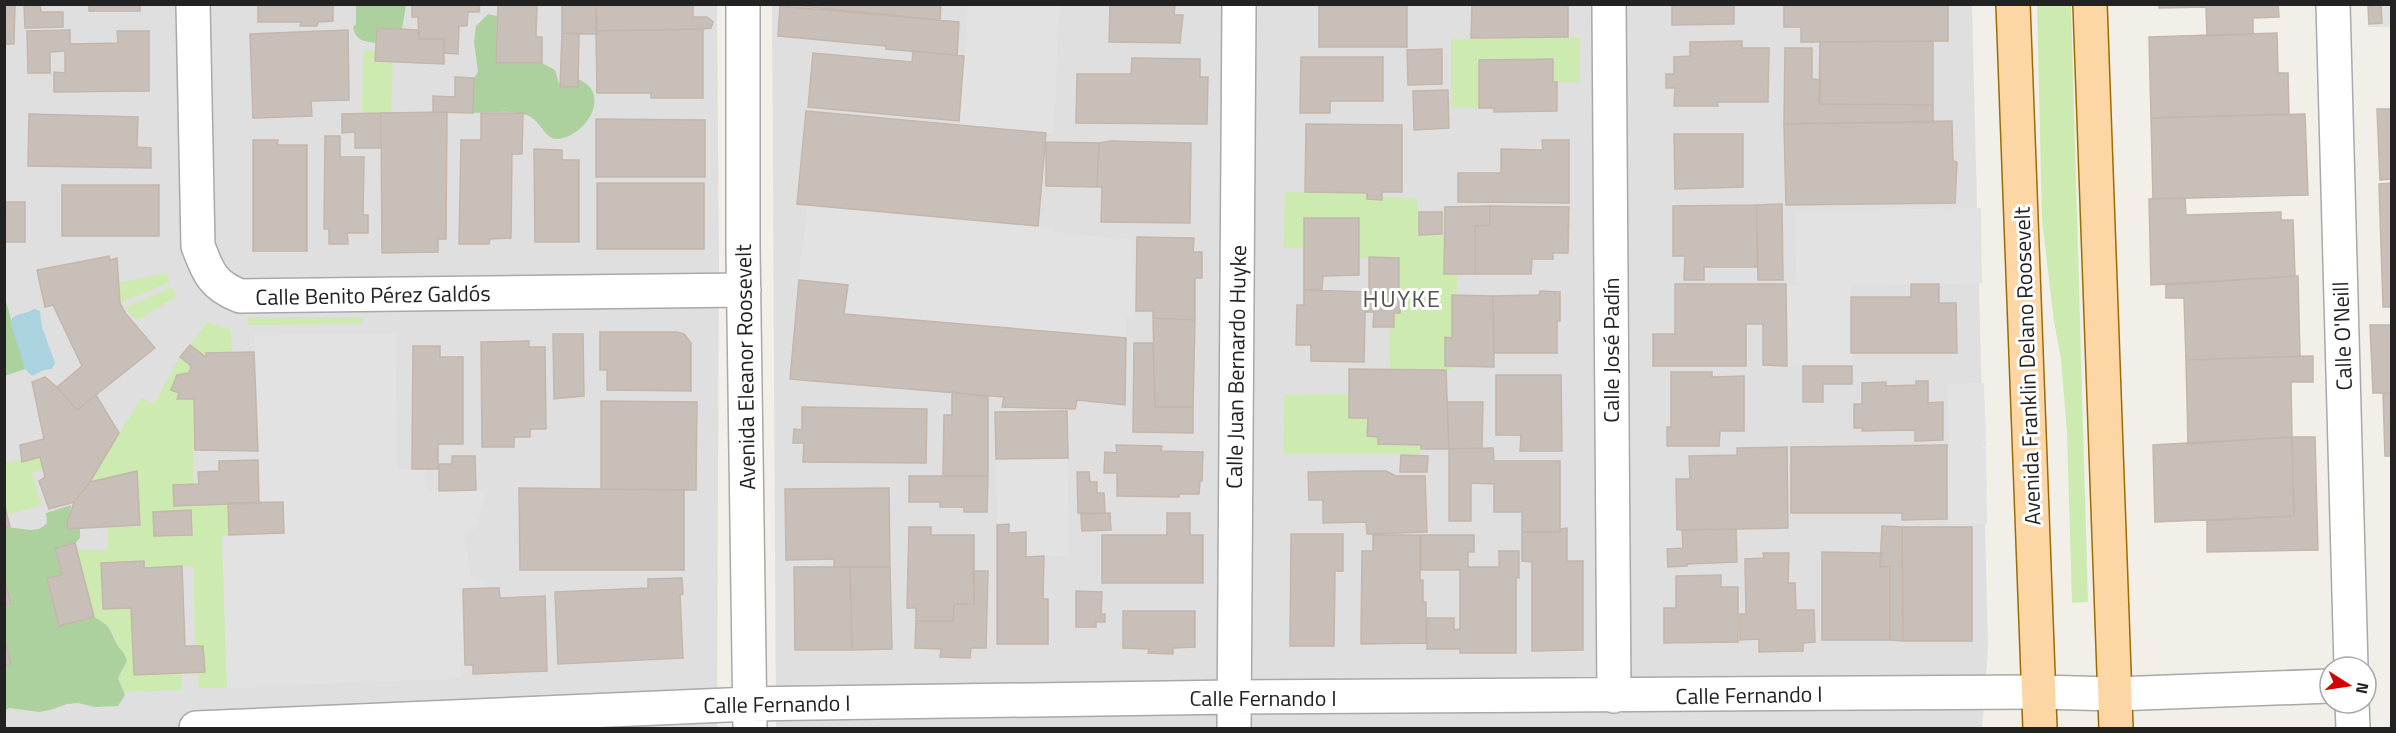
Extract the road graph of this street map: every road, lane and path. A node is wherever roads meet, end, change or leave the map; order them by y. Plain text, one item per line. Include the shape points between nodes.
1 (193, 4) edge
2 (743, 4) edge
3 (1239, 4) edge
4 (1609, 4) edge
5 (2013, 4) edge
6 (2090, 4) edge
7 (2333, 4) edge
8 (744, 290) junction
9 (2351, 655) edge
10 (2318, 686) edge
11 (2039, 692) junction
12 (2115, 694) junction
13 (1614, 696) junction
14 (1233, 713) edge
15 (750, 716) edge
16 (196, 729) edge
17 (2040, 729) edge
18 (2116, 729) edge

1 - 8 street, Calle Benito Pérez Galdós via 198,246 214,280 226,291 240,297
2 - 8 street, Avenida Eleanor Roosevelt
3 - 14 street, Calle Juan Bernardo Huyke
4 - 13 street, Calle José Padín
5 - 11 main road, Avenida Franklin Delano Roosevelt
6 - 12 main road
7 - 9 street, Calle O'Neill
8 - 15 street, Avenida Eleanor Roosevelt
10 - 12 street, Calle Fernando I
11 - 12 street, Calle Fernando I
11 - 13 street, Calle Fernando I
11 - 17 main road, Avenida Franklin Delano Roosevelt
12 - 18 main road
13 - 14 street, Calle Fernando I
14 - 15 street, Calle Fernando I
15 - 16 street, Calle Fernando I

